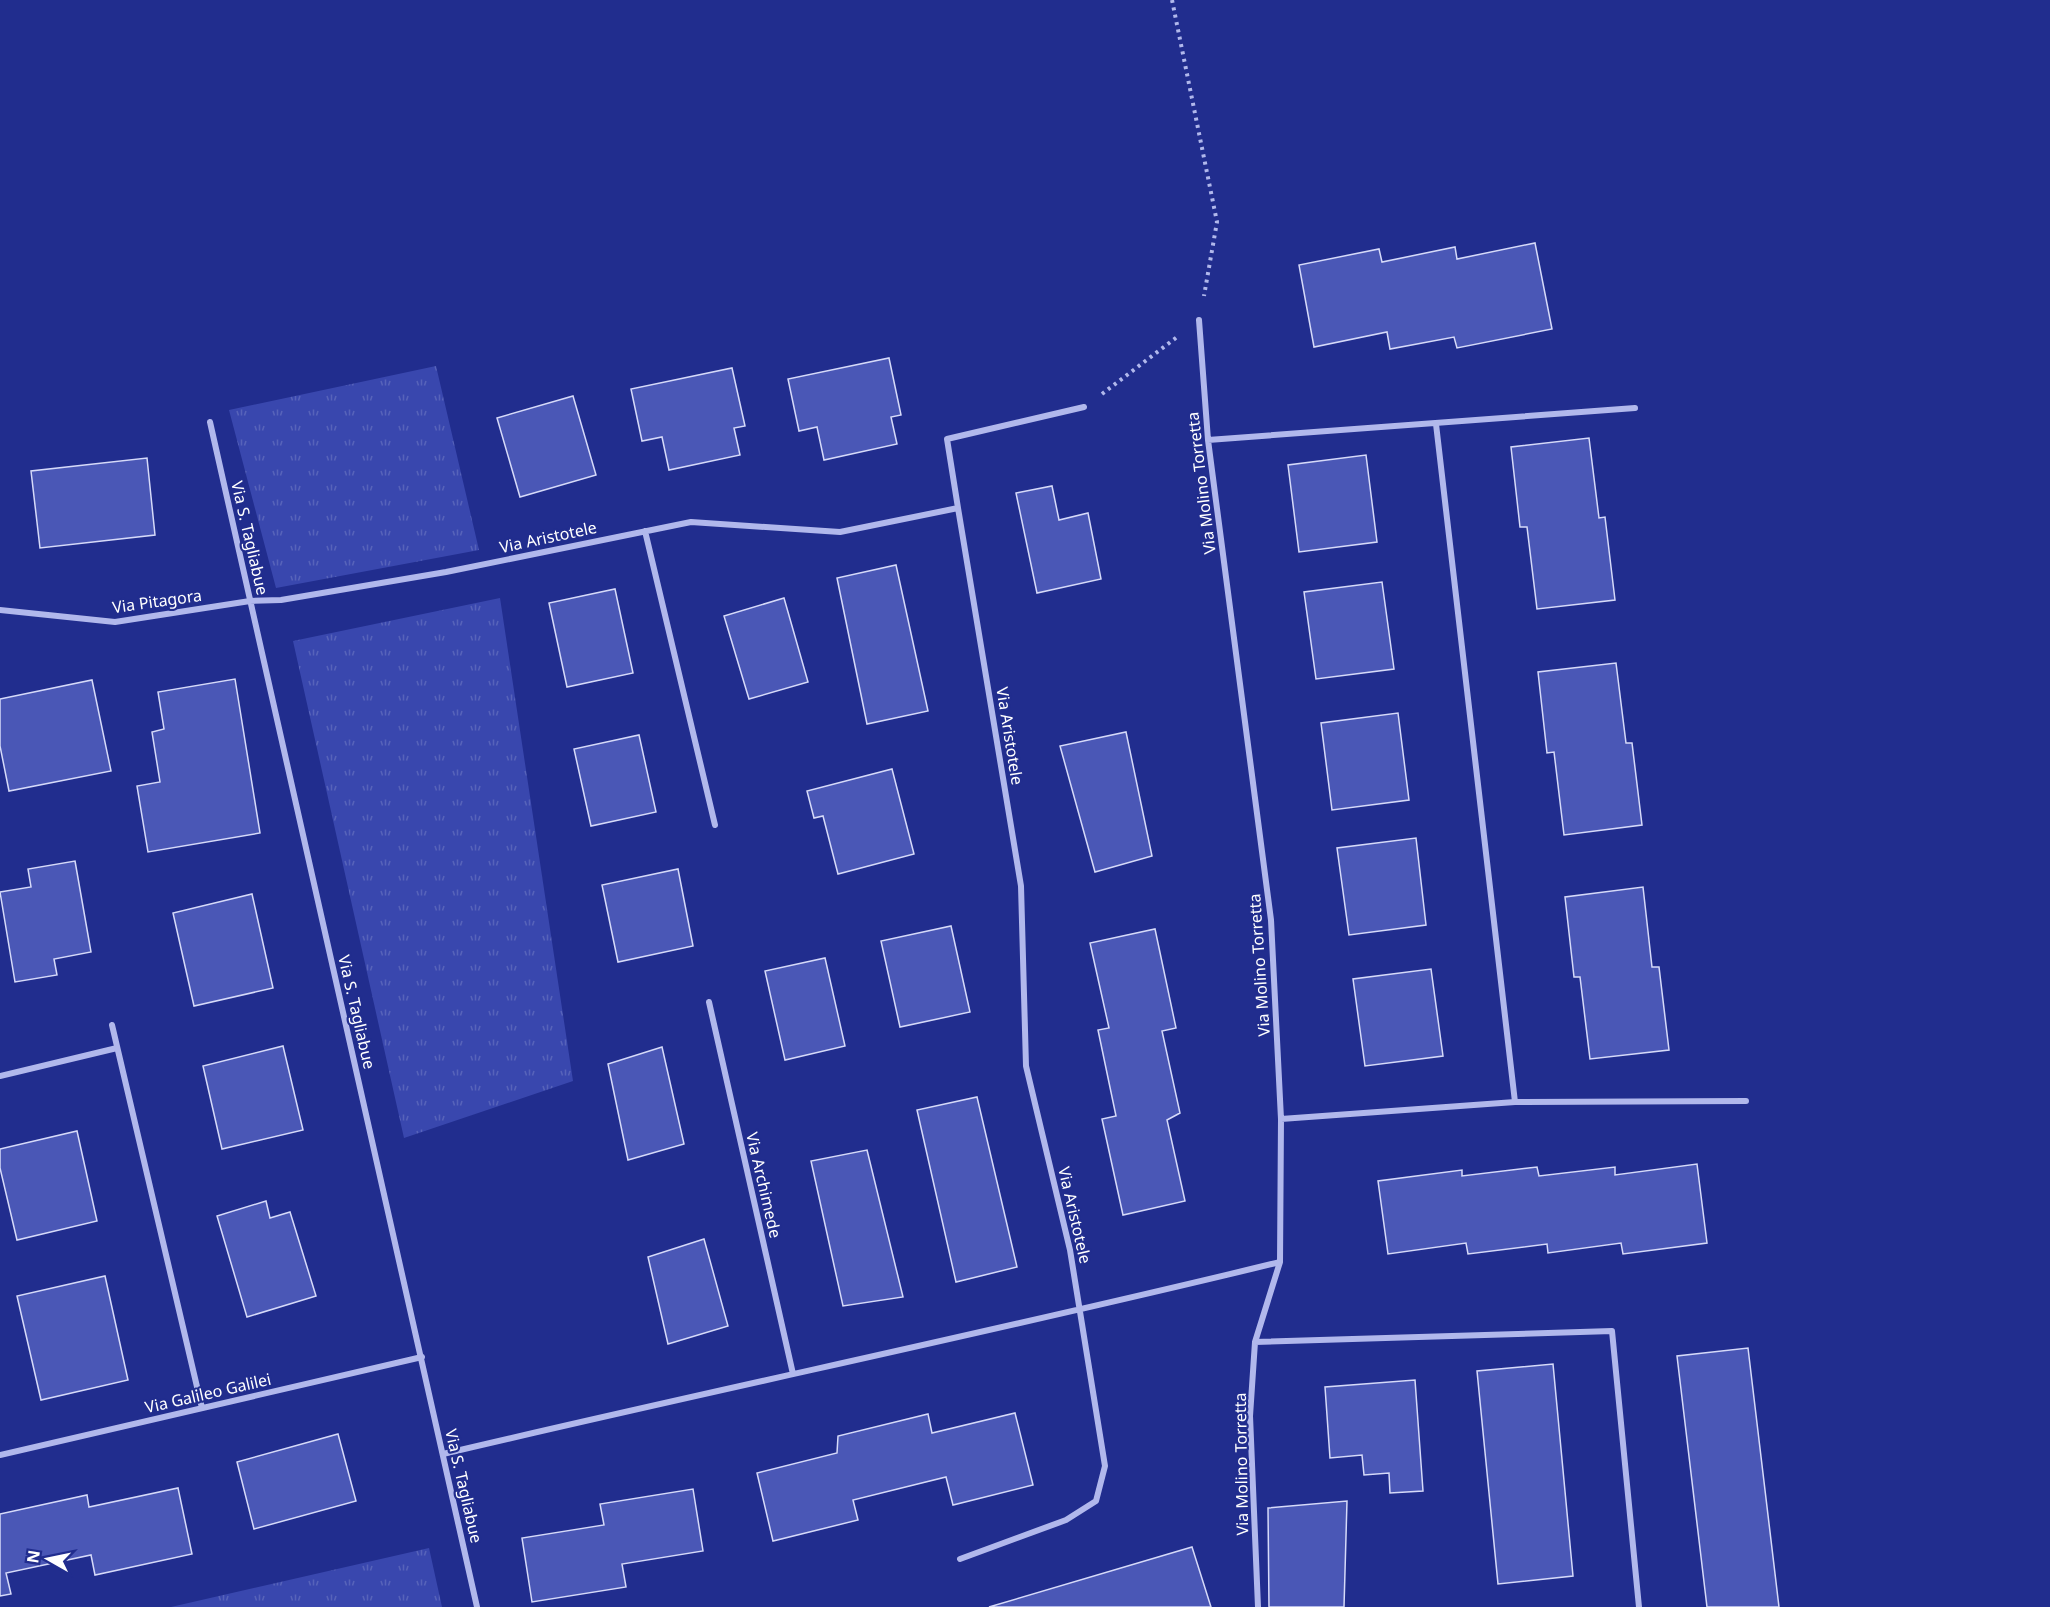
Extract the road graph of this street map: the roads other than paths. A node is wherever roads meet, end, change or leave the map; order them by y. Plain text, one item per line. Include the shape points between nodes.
1 (1199, 320) road end
2 (1084, 407) road end
3 (1635, 408) dead end
4 (210, 422) dead end
5 (1436, 424) junction
6 (1208, 440) junction
7 (958, 508) junction
8 (645, 531) junction
9 (281, 600) joint
10 (250, 601) junction
11 (0, 610) edge
12 (715, 825) dead end
13 (709, 1002) dead end
14 (112, 1025) dead end
15 (117, 1048) junction
16 (0, 1076) edge
17 (1746, 1101) dead end
18 (1515, 1102) junction
19 (1281, 1119) junction
20 (1280, 1262) junction
21 (1081, 1310) junction
22 (1255, 1342) junction
23 (422, 1357) junction
24 (793, 1374) junction
25 (202, 1408) junction
26 (0, 1455) edge
27 (443, 1455) junction
28 (960, 1559) dead end
29 (477, 1607) edge
30 (1258, 1607) edge
31 (1639, 1607) edge

1 - 6 street, Via Molino Torretta
2 - 7 street via 947,439
3 - 5 street
4 - 10 street, Via S. Tagliabue
5 - 6 street
5 - 18 street
6 - 19 street, Via Molino Torretta via 1271,920
7 - 8 street, Via Aristotele via 840,532 692,522
7 - 21 street, Via Aristotele via 1021,886 1026,1066
8 - 9 street, Via Aristotele via 446,572
8 - 12 street
9 - 10 street, Via Pitagora
10 - 11 street, Via Pitagora via 115,622
10 - 23 street, Via S. Tagliabue
13 - 24 street, Via Archimede
14 - 15 street
15 - 16 street
15 - 25 street
17 - 18 street
18 - 19 street
19 - 20 street, Via Molino Torretta
20 - 21 street
20 - 22 street, Via Molino Torretta
21 - 24 street
21 - 28 street, Via Aristotele via 1105,1466 1096,1501 1066,1520
22 - 30 street, Via Molino Torretta via 1250,1416
22 - 31 street via 1612,1331
23 - 25 street, Via Galileo Galilei
23 - 27 street, Via S. Tagliabue
24 - 27 street
25 - 26 street, Via Galileo Galilei
27 - 29 street, Via S. Tagliabue

